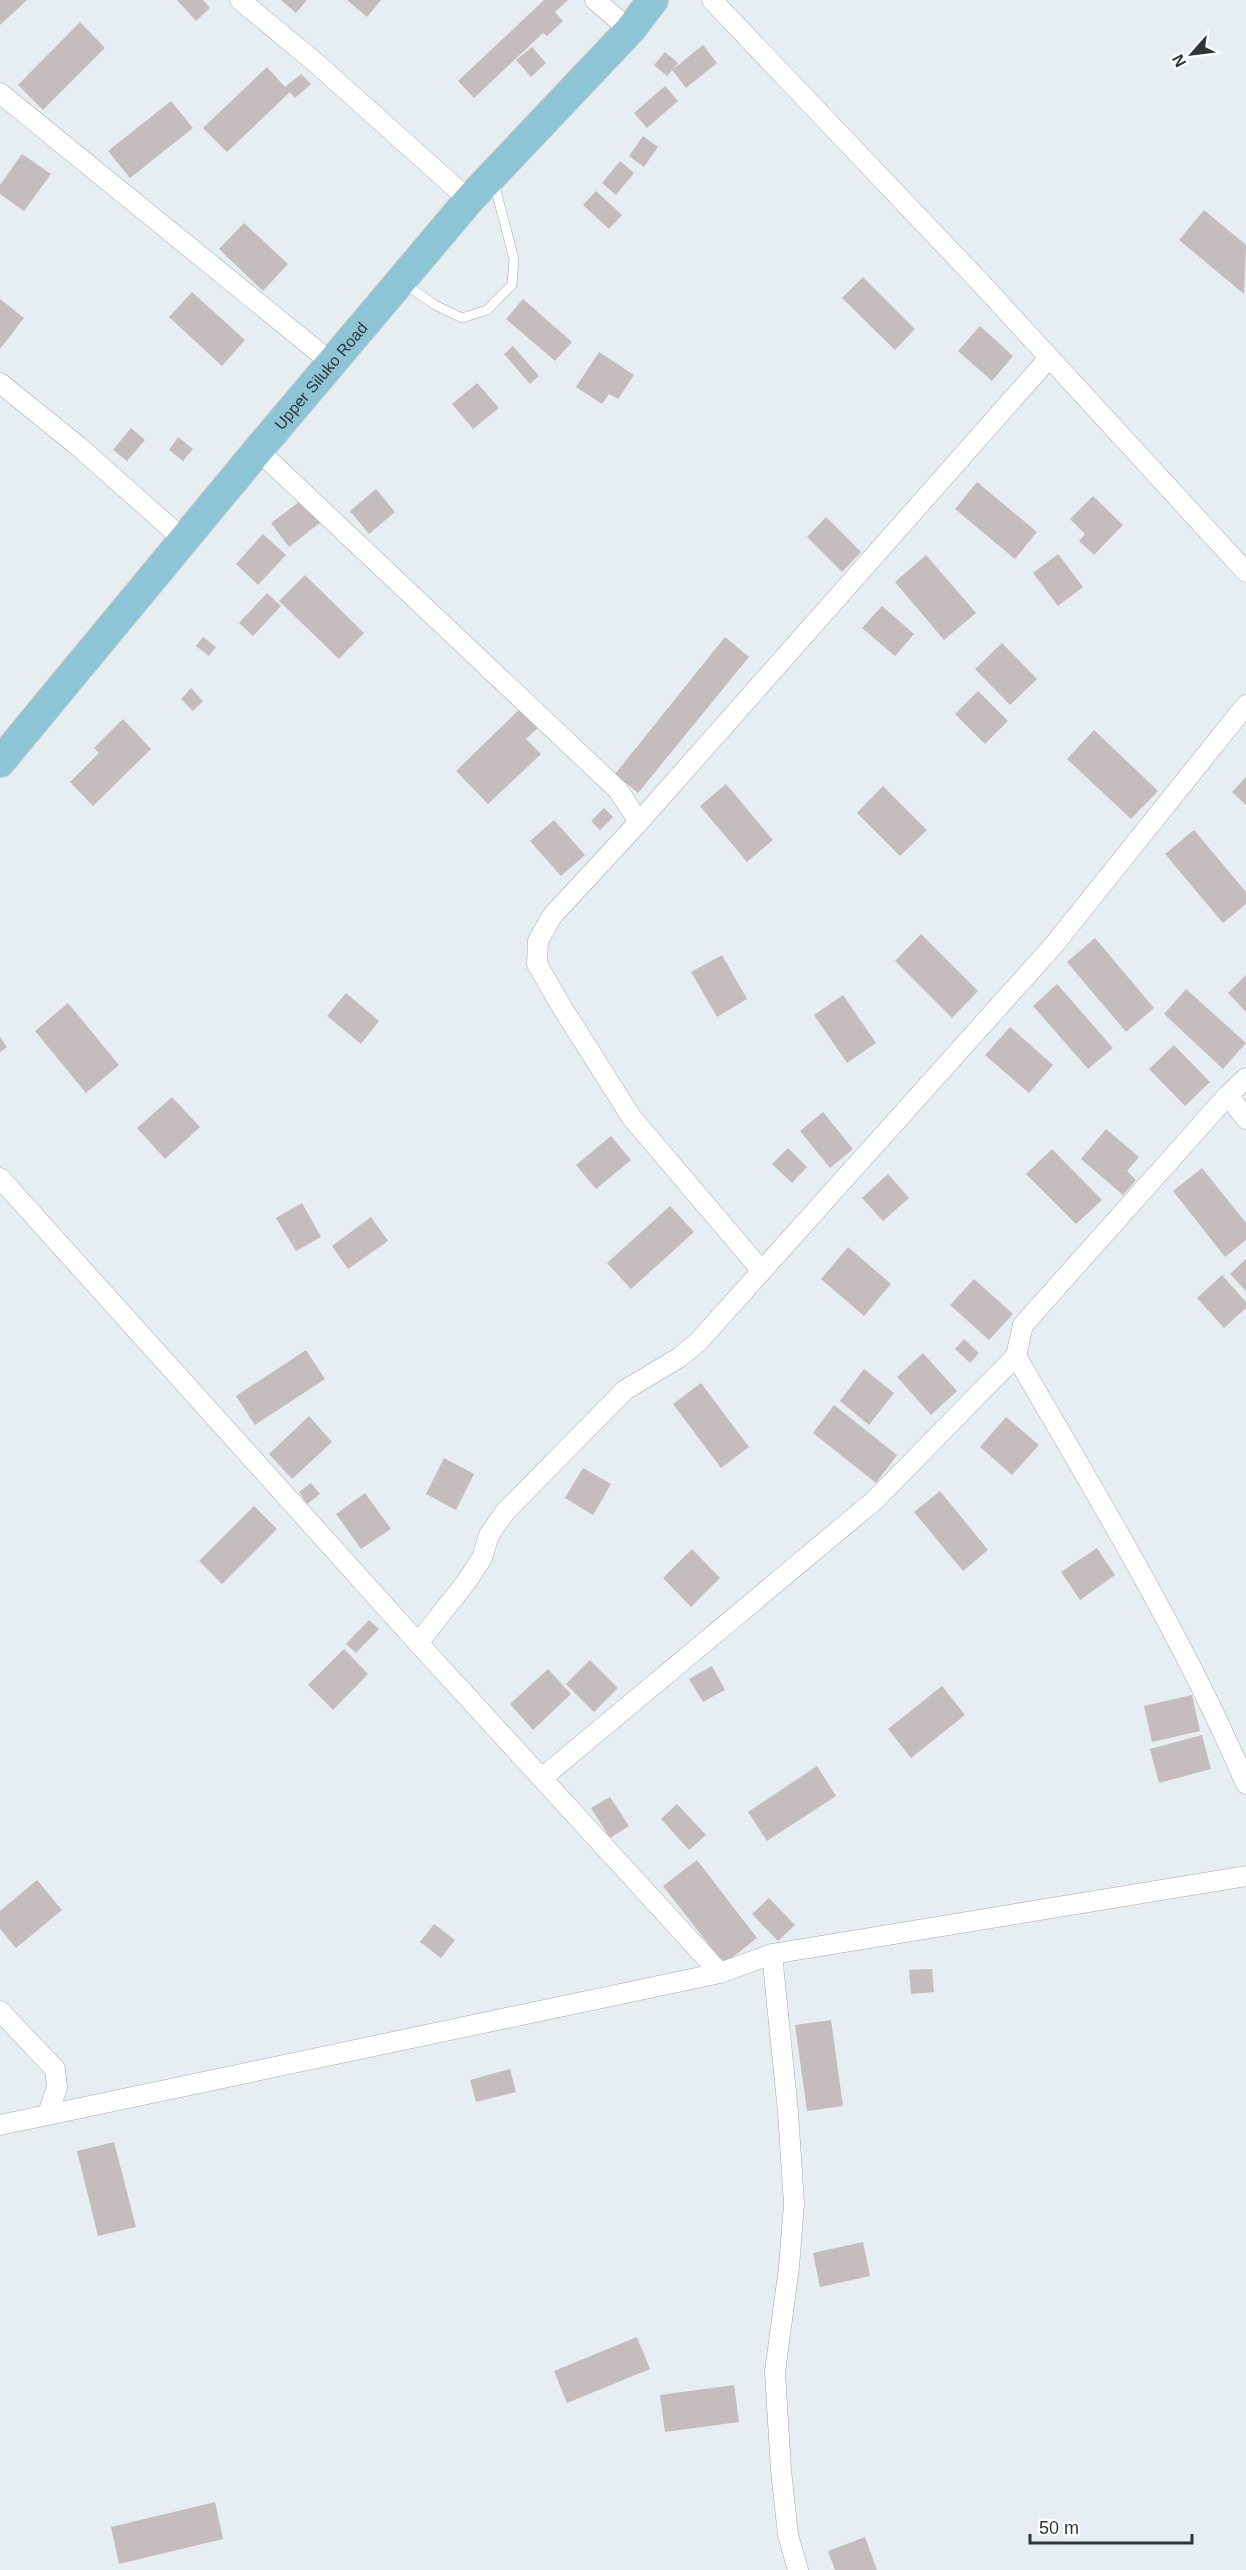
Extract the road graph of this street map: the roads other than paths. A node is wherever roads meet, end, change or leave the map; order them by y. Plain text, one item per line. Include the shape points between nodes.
1 (240, 0) edge
2 (595, 0) edge
3 (653, 0) edge
4 (712, 0) edge
5 (630, 30) junction
6 (0, 93) edge
7 (492, 175) junction
8 (469, 200) junction
9 (401, 282) junction
10 (1049, 358) junction
11 (333, 364) junction
12 (0, 383) edge
13 (258, 450) junction
14 (184, 540) junction
15 (1246, 572) edge
16 (1246, 705) edge
17 (0, 762) edge
18 (639, 822) junction
19 (1246, 1078) edge
20 (1228, 1095) junction
21 (1246, 1119) edge
22 (0, 1178) edge
23 (762, 1271) junction
24 (1016, 1356) junction
25 (418, 1642) junction
26 (542, 1778) junction
27 (1246, 1784) edge
28 (1246, 1876) edge
29 (772, 1954) junction
30 (720, 1973) junction
31 (0, 2011) edge
32 (48, 2114) junction
33 (0, 2125) edge
34 (798, 2570) edge

1 - 8 street
2 - 5 street
3 - 5 main road, Upper Siluko Road
4 - 10 street
5 - 7 main road, Upper Siluko Road
6 - 11 street
7 - 8 main road, Upper Siluko Road
7 - 9 lane via 514,259 512,285 487,310 462,318
8 - 9 main road, Upper Siluko Road
9 - 11 main road, Upper Siluko Road
10 - 15 street
10 - 18 street
11 - 13 main road, Upper Siluko Road
12 - 14 street
13 - 14 main road, Upper Siluko Road
13 - 18 street via 618,790
14 - 17 main road, Upper Siluko Road
16 - 23 street via 1053,946
18 - 23 street via 552,915 538,941 537,964 632,1118
19 - 20 street
20 - 21 street
20 - 24 street via 1023,1325
22 - 25 street
23 - 25 street via 699,1341 625,1390 505,1512 467,1581
24 - 26 street via 875,1500
24 - 27 street via 1142,1574 1219,1720
25 - 26 street
26 - 30 street
28 - 29 street
29 - 30 street
29 - 34 street via 794,2204 775,2372 788,2535
30 - 32 street
31 - 32 street via 55,2068 57,2087
32 - 33 street

